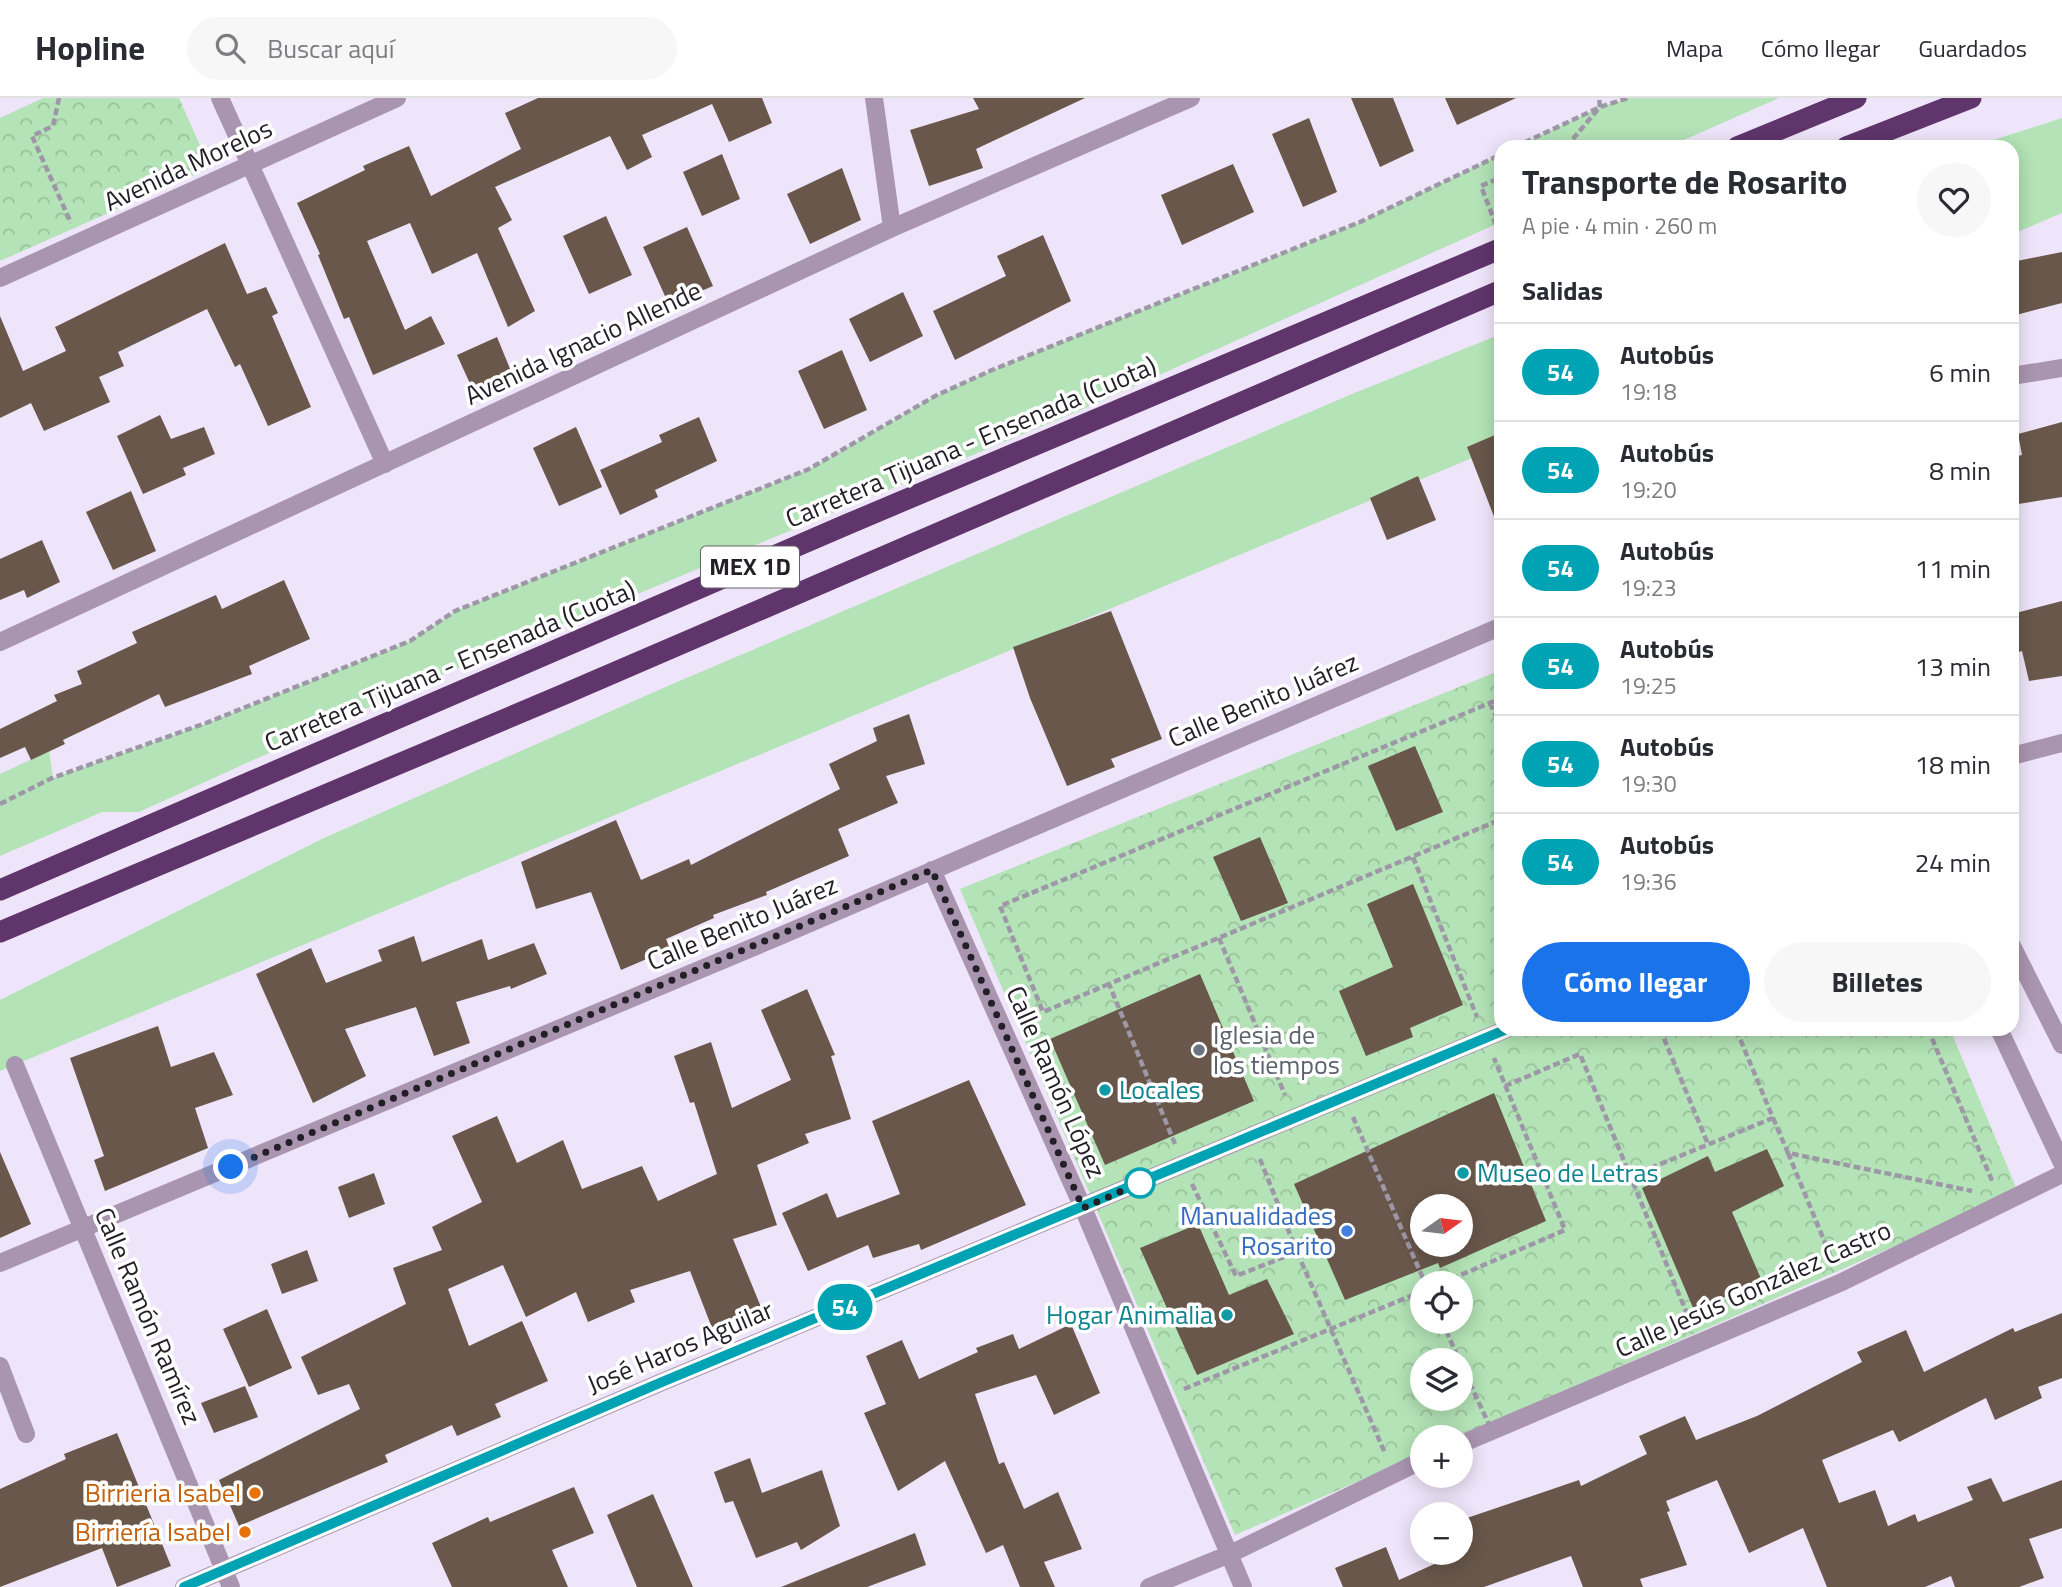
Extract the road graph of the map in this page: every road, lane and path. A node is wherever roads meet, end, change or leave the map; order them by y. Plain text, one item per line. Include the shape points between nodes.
1 (59, 98) edge
2 (220, 98) edge
3 (397, 98) edge
4 (874, 98) edge
5 (1191, 98) edge
6 (1599, 98) edge
7 (1628, 98) edge
8 (1856, 98) edge
9 (1971, 98) edge
10 (1600, 107) junction
11 (1530, 140) edge
12 (1572, 140) edge
13 (1754, 140) edge
14 (1864, 140) edge
15 (1494, 158) edge
16 (249, 165) junction
17 (1494, 180) edge
18 (1494, 224) edge
19 (892, 228) junction
20 (1494, 240) edge
21 (80, 243) junction
22 (0, 278) edge
23 (1494, 293) edge
24 (2062, 368) edge
25 (2019, 375) edge
26 (385, 464) junction
27 (1494, 629) edge
28 (0, 642) edge
29 (1494, 701) edge
30 (1490, 703) junction
31 (1494, 704) edge
32 (1494, 712) edge
33 (2062, 743) edge
34 (2019, 754) edge
35 (0, 804) edge
36 (1494, 822) edge
37 (1413, 857) junction
38 (932, 870) junction
39 (0, 890) edge
40 (0, 932) edge
41 (1219, 938) junction
42 (2019, 960) edge
43 (1110, 984) junction
44 (1494, 1035) edge
45 (1663, 1036) edge
46 (1739, 1036) edge
47 (1931, 1036) edge
48 (2001, 1036) edge
49 (1486, 1038) junction
50 (2062, 1045) edge
51 (15, 1065) dead end
52 (1505, 1086) junction
53 (1343, 1096) junction
54 (1773, 1118) junction
55 (1295, 1119) junction
56 (1251, 1137) junction
57 (1708, 1144) junction
58 (1788, 1153) junction
59 (2062, 1163) edge
60 (1183, 1164) junction
61 (2062, 1174) edge
62 (1631, 1176) junction
63 (1993, 1184) dead end
64 (1986, 1194) dead end
65 (1083, 1208) junction
66 (84, 1230) junction
67 (1297, 1252) junction
68 (0, 1264) edge
69 (1421, 1271) edge
70 (1469, 1271) edge
71 (1842, 1282) junction
72 (1410, 1297) edge
73 (1331, 1330) junction
74 (1699, 1343) junction
75 (0, 1366) edge
76 (1473, 1391) edge
77 (1165, 1397) junction
78 (1497, 1413) dead end
79 (1473, 1423) dead end
80 (1488, 1424) junction
81 (26, 1434) dead end
82 (1473, 1435) edge
83 (1410, 1465) edge
84 (1394, 1472) junction
85 (1230, 1554) junction
86 (224, 1570) junction
87 (184, 1587) edge
88 (232, 1587) edge
89 (1149, 1587) edge
90 (1243, 1587) edge

1 - 21 path via 53,126 32,136
2 - 16 street
3 - 16 street, Avenida Morelos
4 - 19 street
5 - 19 street, Avenida Ignacio Allende
6 - 10 path
7 - 10 path
8 - 13 highway
9 - 14 highway
10 - 11 path
10 - 12 path
15 - 35 path via 1360,222 992,370 935,396 809,469 455,611 410,641 206,723 52,778
16 - 21 street, Avenida Morelos
16 - 26 street
17 - 18 path via 1481,186
19 - 26 street, Avenida Ignacio Allende
20 - 39 highway, Carretera Tijuana - Ensenada (Cuota) / MEX 1D
21 - 22 street, Avenida Morelos
23 - 40 highway, MEX 1D
24 - 25 street
26 - 28 street, Avenida Ignacio Allende
27 - 38 street, Calle Benito Juárez
29 - 30 path
30 - 31 path
30 - 32 path
30 - 43 path via 1000,906 1043,1012
33 - 34 street
36 - 37 path
37 - 41 path
37 - 49 path
38 - 65 street, Calle Ramón López
38 - 66 street, Calle Benito Juárez
41 - 43 path
41 - 55 path
42 - 50 street
43 - 60 path
44 - 49 street, José Haros Aguilar
45 - 57 path
46 - 54 path
47 - 63 path
48 - 59 street
49 - 52 path
49 - 53 street, José Haros Aguilar
51 - 66 street, Calle Ramón Ramírez
52 - 62 path via 1580,1054
52 - 70 path via 1565,1230
53 - 55 street, José Haros Aguilar
53 - 69 path
54 - 57 path
54 - 58 path
55 - 56 street, José Haros Aguilar
56 - 60 street, José Haros Aguilar
56 - 67 path
57 - 62 path
58 - 64 path
58 - 71 path
60 - 65 street, José Haros Aguilar
60 - 67 path via 1236,1276
61 - 71 street, Calle Jesús González Castro
62 - 74 path
65 - 77 street, Calle Ramón López
65 - 86 street, José Haros Aguilar
66 - 68 street, Calle Benito Juárez
66 - 86 street, Calle Ramón Ramírez
67 - 73 path
71 - 74 street, Calle Jesús González Castro
72 - 73 path
73 - 77 path
73 - 84 path
74 - 80 street, Calle Jesús González Castro
75 - 81 street
76 - 80 path, bridge
77 - 85 street, Calle Ramón López
78 - 80 path
79 - 80 path
80 - 82 street, Calle Jesús González Castro
83 - 84 street
84 - 85 street
85 - 89 street
85 - 90 street, Calle Ramón López
86 - 87 street, José Haros Aguilar
86 - 88 street, Calle Ramón Ramírez

